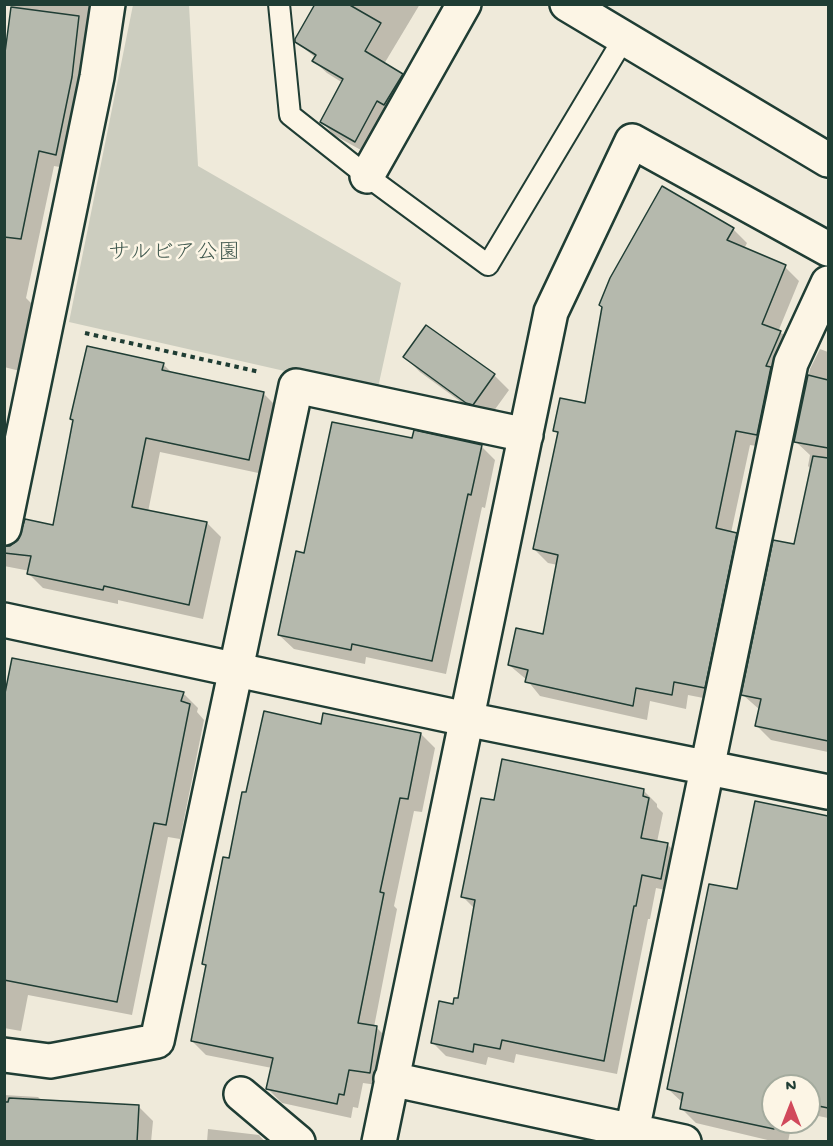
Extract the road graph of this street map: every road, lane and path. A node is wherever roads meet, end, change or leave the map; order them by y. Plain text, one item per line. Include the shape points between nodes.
1 (108, 4) edge
2 (279, 4) edge
3 (464, 4) edge
4 (567, 4) edge
5 (624, 38) junction
6 (828, 160) edge
7 (367, 176) junction
8 (828, 249) edge
9 (828, 283) edge
10 (46, 325) junction
11 (296, 386) junction
12 (526, 435) junction
13 (4, 528) edge
14 (4, 620) edge
15 (237, 670) junction
16 (466, 719) junction
17 (708, 769) junction
18 (828, 792) edge
19 (4, 1055) edge
20 (391, 1079) junction
21 (241, 1094) dead end
22 (632, 1131) junction
23 (298, 1142) edge
24 (379, 1142) edge
25 (684, 1142) edge

1 - 10 street via 97,77
2 - 7 lane via 290,115
3 - 7 street
4 - 5 street
5 - 6 street
5 - 7 lane via 488,265
8 - 12 street via 632,141 551,312
9 - 17 street via 791,363
10 - 11 path via 275,375
10 - 13 street
11 - 12 street
11 - 15 street
12 - 16 street
14 - 15 street
15 - 16 street
15 - 19 street via 157,1041 50,1061
16 - 17 street
16 - 20 street
17 - 18 street
17 - 22 street
20 - 22 street
20 - 24 street
21 - 23 street
22 - 25 street

